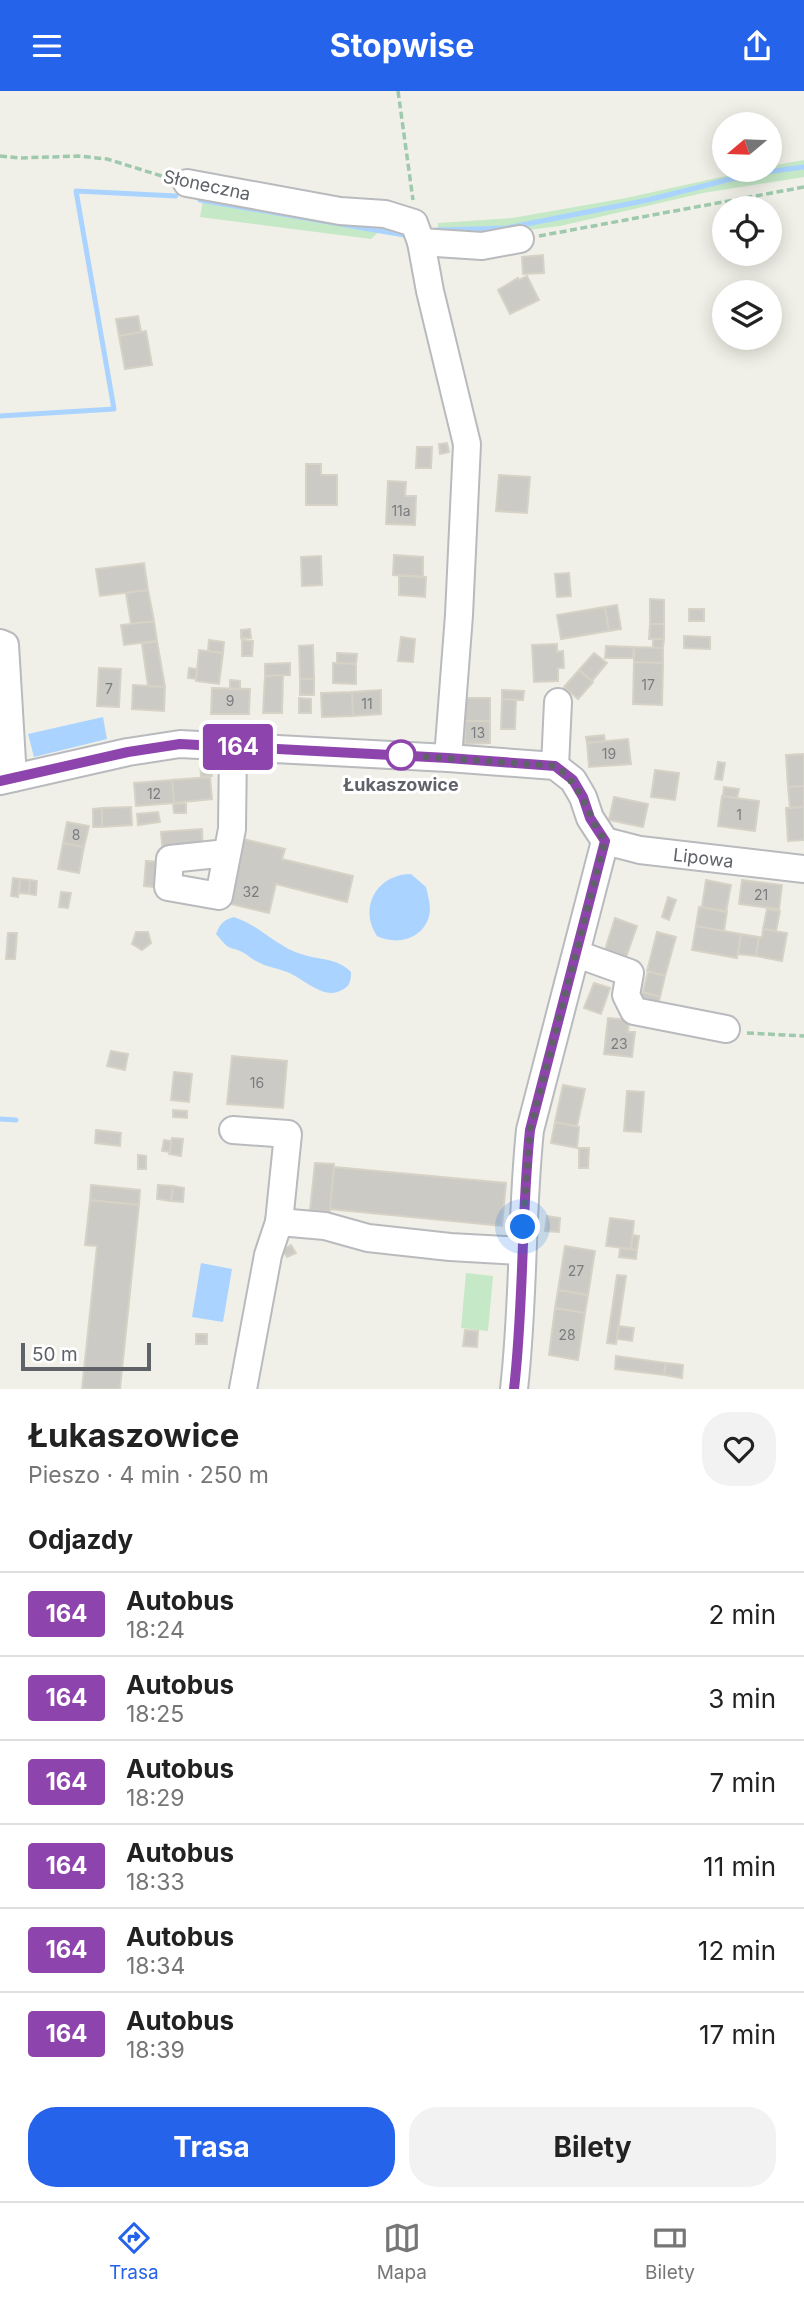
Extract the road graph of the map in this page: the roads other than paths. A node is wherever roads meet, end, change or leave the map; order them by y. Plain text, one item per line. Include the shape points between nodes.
1 (187, 183) road end
2 (418, 232) junction
3 (520, 239) road end
4 (0, 643) edge
5 (558, 702) dead end
6 (233, 747) junction
7 (448, 758) junction
8 (555, 766) junction
9 (6, 779) edge
10 (605, 841) junction
11 (227, 853) dead end
12 (804, 869) edge
13 (577, 954) junction
14 (726, 1029) road end
15 (233, 1130) dead end
16 (279, 1222) junction
17 (522, 1251) junction
18 (243, 1389) edge
19 (514, 1389) edge

1 - 2 street, Słoneczna via 340,211 385,214
2 - 3 street, Słoneczna via 482,246
2 - 7 street via 467,444
4 - 9 street via 5,645
5 - 8 street
6 - 7 street
6 - 9 street via 180,744
6 - 11 street via 232,829
7 - 8 street
8 - 10 street via 573,780
10 - 12 street, Lipowa via 640,851
10 - 13 street
13 - 14 street via 630,974 626,995 634,1011
13 - 17 street via 530,1130
15 - 16 street via 288,1134
16 - 17 street via 325,1226 368,1238
16 - 18 street via 268,1255
17 - 19 street

